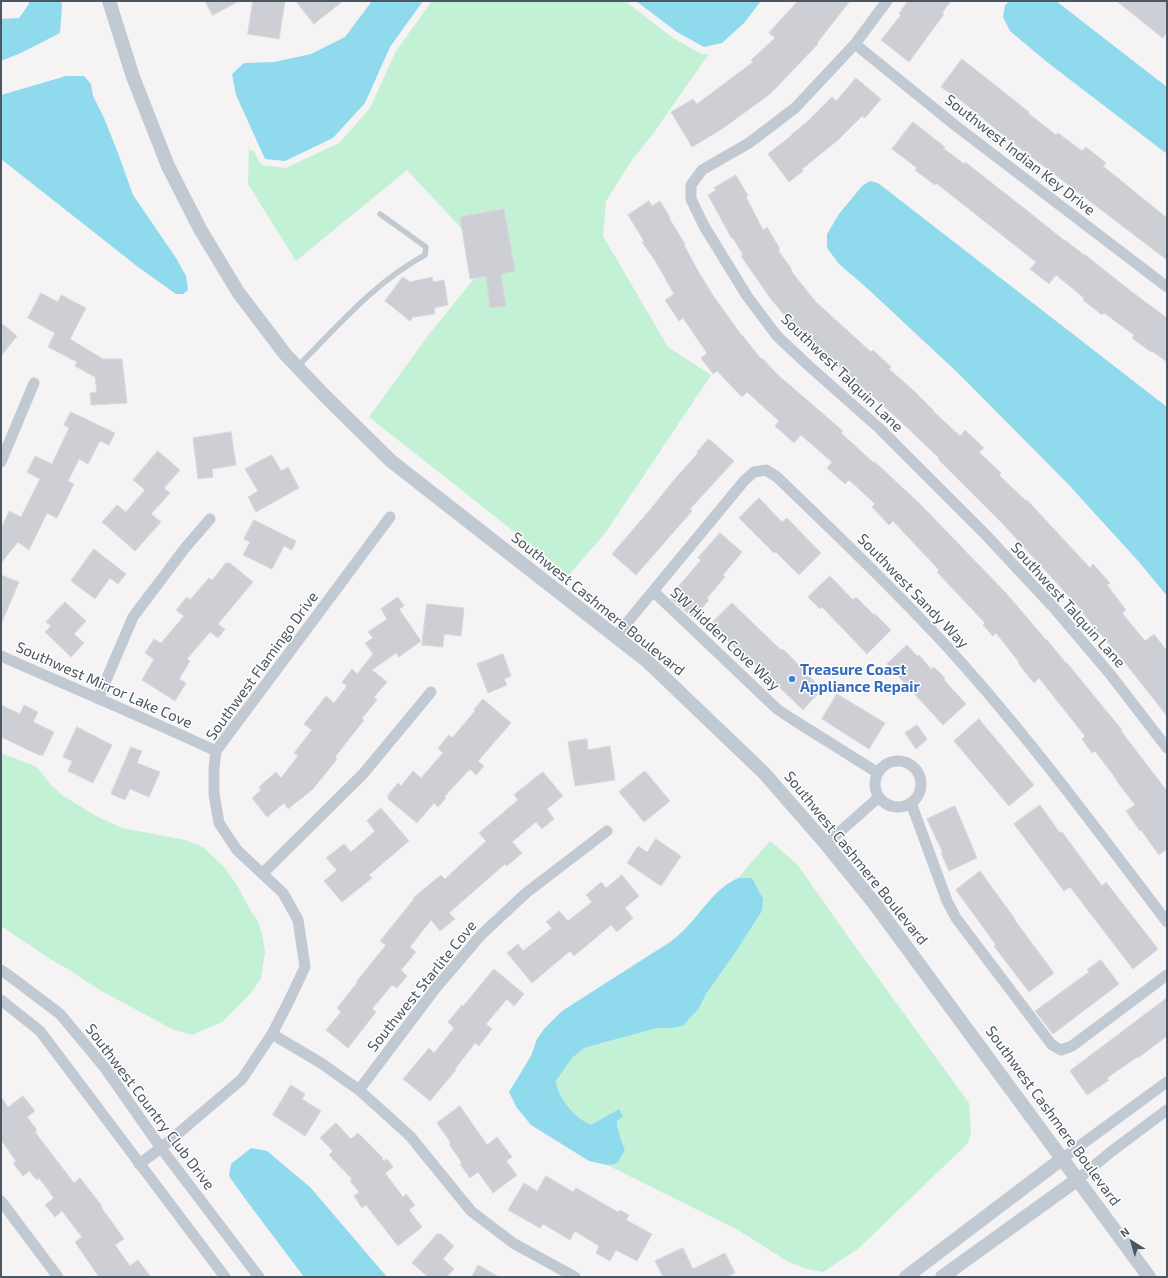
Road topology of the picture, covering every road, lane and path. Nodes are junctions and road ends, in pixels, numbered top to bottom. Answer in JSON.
{"nodes":[{"id":1,"x":109,"y":1,"type":"edge"},
{"id":2,"x":887,"y":1,"type":"edge"},
{"id":3,"x":856,"y":44,"type":"junction"},
{"id":4,"x":380,"y":214,"type":"dead end"},
{"id":5,"x":1167,"y":288,"type":"edge"},
{"id":6,"x":297,"y":367,"type":"junction"},
{"id":7,"x":34,"y":383,"type":"dead end"},
{"id":8,"x":1,"y":462,"type":"edge"},
{"id":9,"x":390,"y":517,"type":"dead end"},
{"id":10,"x":210,"y":519,"type":"dead end"},
{"id":11,"x":653,"y":591,"type":"junction"},
{"id":12,"x":616,"y":636,"type":"junction"},
{"id":13,"x":1,"y":656,"type":"edge"},
{"id":14,"x":432,"y":692,"type":"dead end"},
{"id":15,"x":98,"y":699,"type":"junction"},
{"id":16,"x":1167,"y":748,"type":"edge"},
{"id":17,"x":216,"y":751,"type":"junction"},
{"id":18,"x":878,"y":773,"type":"junction"},
{"id":19,"x":880,"y":797,"type":"junction"},
{"id":20,"x":911,"y":802,"type":"junction"},
{"id":21,"x":607,"y":831,"type":"dead end"},
{"id":22,"x":826,"y":844,"type":"junction"},
{"id":23,"x":263,"y":873,"type":"junction"},
{"id":24,"x":1167,"y":922,"type":"edge"},
{"id":25,"x":1,"y":970,"type":"edge"},
{"id":26,"x":1167,"y":975,"type":"edge"},
{"id":27,"x":1,"y":1000,"type":"edge"},
{"id":28,"x":272,"y":1034,"type":"junction"},
{"id":29,"x":1167,"y":1082,"type":"edge"},
{"id":30,"x":359,"y":1090,"type":"junction"},
{"id":31,"x":1167,"y":1110,"type":"edge"},
{"id":32,"x":161,"y":1148,"type":"junction"},
{"id":33,"x":1063,"y":1158,"type":"junction"},
{"id":34,"x":138,"y":1164,"type":"junction"},
{"id":35,"x":1078,"y":1179,"type":"junction"},
{"id":36,"x":1,"y":1201,"type":"edge"},
{"id":37,"x":58,"y":1277,"type":"edge"},
{"id":38,"x":225,"y":1277,"type":"edge"},
{"id":39,"x":259,"y":1277,"type":"edge"},
{"id":40,"x":575,"y":1277,"type":"edge"},
{"id":41,"x":906,"y":1277,"type":"edge"},
{"id":42,"x":942,"y":1277,"type":"edge"},
{"id":43,"x":1149,"y":1277,"type":"edge"}],
"edges":[{"from":1,"to":6,"type":"street","name":"Southwest Cashmere Boulevard"},
{"from":2,"to":3,"type":"street","name":"Southwest Talquin Lane"},
{"from":3,"to":5,"type":"street","name":"Southwest Indian Key Drive"},
{"from":3,"to":16,"type":"street","name":"Southwest Talquin Lane"},
{"from":4,"to":6,"type":"lane"},
{"from":6,"to":12,"type":"street","name":"Southwest Cashmere Boulevard"},
{"from":7,"to":8,"type":"street"},
{"from":9,"to":17,"type":"street","name":"Southwest Flamingo Drive"},
{"from":10,"to":15,"type":"street"},
{"from":11,"to":12,"type":"street","name":"Southwest Sandy Way"},
{"from":11,"to":18,"type":"street","name":"SW Hidden Cove Way"},
{"from":11,"to":24,"type":"street","name":"Southwest Sandy Way"},
{"from":12,"to":22,"type":"street","name":"Southwest Cashmere Boulevard"},
{"from":13,"to":15,"type":"street","name":"Southwest Mirror Lake Cove"},
{"from":14,"to":23,"type":"street"},
{"from":15,"to":17,"type":"street","name":"Southwest Mirror Lake Cove"},
{"from":17,"to":23,"type":"street","name":"Southwest Flamingo Drive"},
{"from":18,"to":19,"type":"street"},
{"from":18,"to":20,"type":"street"},
{"from":19,"to":20,"type":"street"},
{"from":19,"to":22,"type":"street"},
{"from":20,"to":26,"type":"street"},
{"from":21,"to":30,"type":"street","name":"Southwest Starlite Cove"},
{"from":22,"to":33,"type":"street","name":"Southwest Cashmere Boulevard"},
{"from":23,"to":28,"type":"street","name":"Southwest Flamingo Drive"},
{"from":25,"to":32,"type":"street","name":"Southwest Country Club Drive"},
{"from":27,"to":34,"type":"street"},
{"from":28,"to":30,"type":"street"},
{"from":28,"to":32,"type":"street","name":"Southwest Flamingo Drive"},
{"from":29,"to":33,"type":"street"},
{"from":30,"to":40,"type":"street"},
{"from":31,"to":35,"type":"street"},
{"from":32,"to":34,"type":"street","name":"Southwest Flamingo Drive"},
{"from":32,"to":39,"type":"street","name":"Southwest Country Club Drive"},
{"from":33,"to":35,"type":"street","name":"Southwest Cashmere Boulevard"},
{"from":33,"to":41,"type":"street"},
{"from":34,"to":38,"type":"street"},
{"from":35,"to":42,"type":"street"},
{"from":35,"to":43,"type":"street","name":"Southwest Cashmere Boulevard"},
{"from":36,"to":37,"type":"street"}]}
